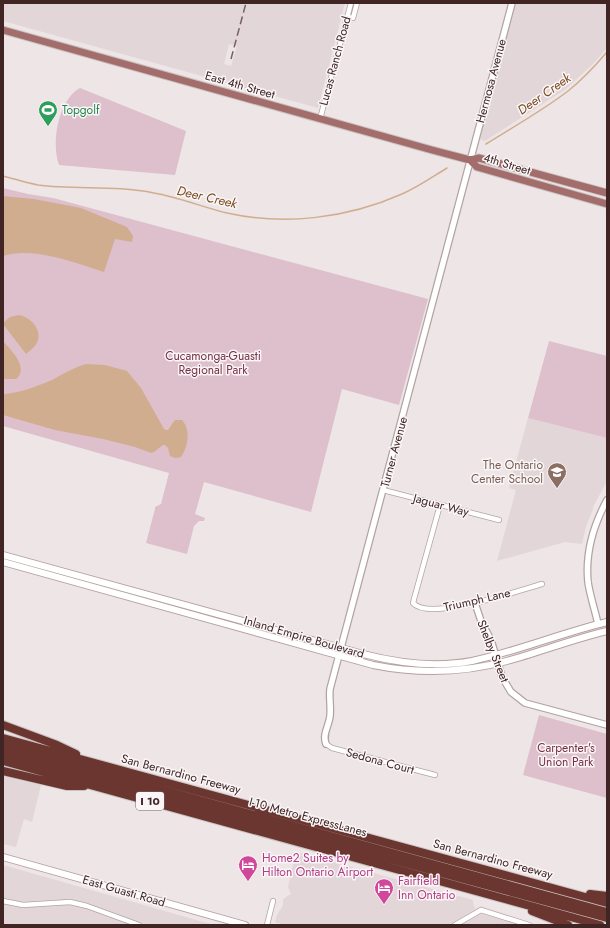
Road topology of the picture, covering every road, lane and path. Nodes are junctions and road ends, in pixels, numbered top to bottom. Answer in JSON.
{"nodes":[{"id":1,"x":351,"y":3,"type":"edge"},
{"id":2,"x":356,"y":3,"type":"edge"},
{"id":3,"x":512,"y":3,"type":"edge"},
{"id":4,"x":347,"y":17,"type":"junction"},
{"id":5,"x":3,"y":30,"type":"edge"},
{"id":6,"x":320,"y":119,"type":"junction"},
{"id":7,"x":470,"y":160,"type":"junction"},
{"id":8,"x":607,"y":193,"type":"edge"},
{"id":9,"x":607,"y":204,"type":"edge"},
{"id":10,"x":384,"y":490,"type":"junction"},
{"id":11,"x":607,"y":500,"type":"edge"},
{"id":12,"x":440,"y":505,"type":"junction"},
{"id":13,"x":498,"y":520,"type":"dead end"},
{"id":14,"x":3,"y":555,"type":"edge"},
{"id":15,"x":3,"y":562,"type":"edge"},
{"id":16,"x":542,"y":584,"type":"dead end"},
{"id":17,"x":475,"y":603,"type":"junction"},
{"id":18,"x":607,"y":622,"type":"edge"},
{"id":19,"x":598,"y":624,"type":"junction"},
{"id":20,"x":604,"y":632,"type":"edge"},
{"id":21,"x":341,"y":648,"type":"junction"},
{"id":22,"x":339,"y":655,"type":"junction"},
{"id":23,"x":495,"y":655,"type":"junction"},
{"id":24,"x":498,"y":663,"type":"junction"},
{"id":25,"x":3,"y":725,"type":"edge"},
{"id":26,"x":607,"y":725,"type":"edge"},
{"id":27,"x":3,"y":738,"type":"edge"},
{"id":28,"x":326,"y":744,"type":"joint"},
{"id":29,"x":3,"y":746,"type":"edge"},
{"id":30,"x":3,"y":754,"type":"edge"},
{"id":31,"x":3,"y":761,"type":"edge"},
{"id":32,"x":93,"y":763,"type":"junction"},
{"id":33,"x":3,"y":771,"type":"edge"},
{"id":34,"x":435,"y":775,"type":"dead end"},
{"id":35,"x":96,"y":786,"type":"junction"},
{"id":36,"x":3,"y":857,"type":"edge"},
{"id":37,"x":558,"y":889,"type":"junction"},
{"id":38,"x":607,"y":896,"type":"edge"},
{"id":39,"x":3,"y":901,"type":"edge"},
{"id":40,"x":273,"y":901,"type":"dead end"},
{"id":41,"x":511,"y":901,"type":"junction"},
{"id":42,"x":607,"y":903,"type":"edge"},
{"id":43,"x":607,"y":912,"type":"edge"},
{"id":44,"x":607,"y":918,"type":"edge"},
{"id":45,"x":139,"y":925,"type":"edge"},
{"id":46,"x":245,"y":925,"type":"edge"},
{"id":47,"x":267,"y":925,"type":"edge"},
{"id":48,"x":455,"y":925,"type":"edge"},
{"id":49,"x":529,"y":925,"type":"edge"},
{"id":50,"x":568,"y":925,"type":"edge"},
{"id":51,"x":600,"y":925,"type":"edge"}],
"edges":[{"from":1,"to":4,"type":"street","name":"Lucas Ranch Road"},
{"from":2,"to":4,"type":"street"},
{"from":3,"to":7,"type":"street","name":"Hermosa Avenue"},
{"from":4,"to":6,"type":"street","name":"Lucas Ranch Road"},
{"from":5,"to":6,"type":"main road","name":"East 4th Street"},
{"from":6,"to":7,"type":"main road","name":"East 4th Street"},
{"from":7,"to":8,"type":"main road","name":"4th Street"},
{"from":7,"to":9,"type":"main road","name":"4th Street"},
{"from":7,"to":10,"type":"street","name":"Turner Avenue"},
{"from":10,"to":12,"type":"street","name":"Jaguar Way"},
{"from":10,"to":21,"type":"street","name":"Turner Avenue"},
{"from":11,"to":19,"type":"street"},
{"from":12,"to":13,"type":"street","name":"Jaguar Way"},
{"from":12,"to":17,"type":"street","name":"Triumph Lane"},
{"from":14,"to":21,"type":"main road","name":"Inland Empire Boulevard"},
{"from":15,"to":22,"type":"main road","name":"Inland Empire Boulevard"},
{"from":16,"to":17,"type":"street","name":"Triumph Lane"},
{"from":17,"to":23,"type":"street","name":"Shelby Street"},
{"from":18,"to":19,"type":"main road","name":"Inland Empire Boulevard"},
{"from":19,"to":20,"type":"main road"},
{"from":19,"to":23,"type":"main road","name":"Inland Empire Boulevard"},
{"from":20,"to":24,"type":"main road","name":"Inland Empire Boulevard"},
{"from":21,"to":22,"type":"street","name":"Turner Avenue"},
{"from":21,"to":23,"type":"main road","name":"Inland Empire Boulevard"},
{"from":22,"to":24,"type":"main road","name":"Inland Empire Boulevard"},
{"from":22,"to":28,"type":"street","name":"Turner Avenue"},
{"from":23,"to":24,"type":"street","name":"Shelby Street"},
{"from":24,"to":26,"type":"street","name":"Shelby Street"},
{"from":25,"to":32,"type":"highway"},
{"from":27,"to":32,"type":"highway","name":"San Bernardino Freeway","number":"I 10"},
{"from":28,"to":34,"type":"street","name":"Sedona Court"},
{"from":29,"to":43,"type":"highway","name":"I-10 Metro ExpressLanes"},
{"from":30,"to":44,"type":"highway","name":"I-10 Metro ExpressLanes"},
{"from":31,"to":35,"type":"highway","number":"I 10"},
{"from":32,"to":37,"type":"highway","name":"San Bernardino Freeway","number":"I 10"},
{"from":33,"to":35,"type":"highway"},
{"from":35,"to":41,"type":"highway","number":"I 10"},
{"from":36,"to":46,"type":"main road","name":"East Guasti Road"},
{"from":37,"to":38,"type":"highway"},
{"from":37,"to":42,"type":"highway","name":"San Bernardino Freeway","number":"I 10"},
{"from":39,"to":45,"type":"street","name":"East Guasti Road"},
{"from":40,"to":47,"type":"street"},
{"from":41,"to":50,"type":"highway"},
{"from":41,"to":51,"type":"highway","number":"I 10"},
{"from":48,"to":49,"type":"street"}]}
